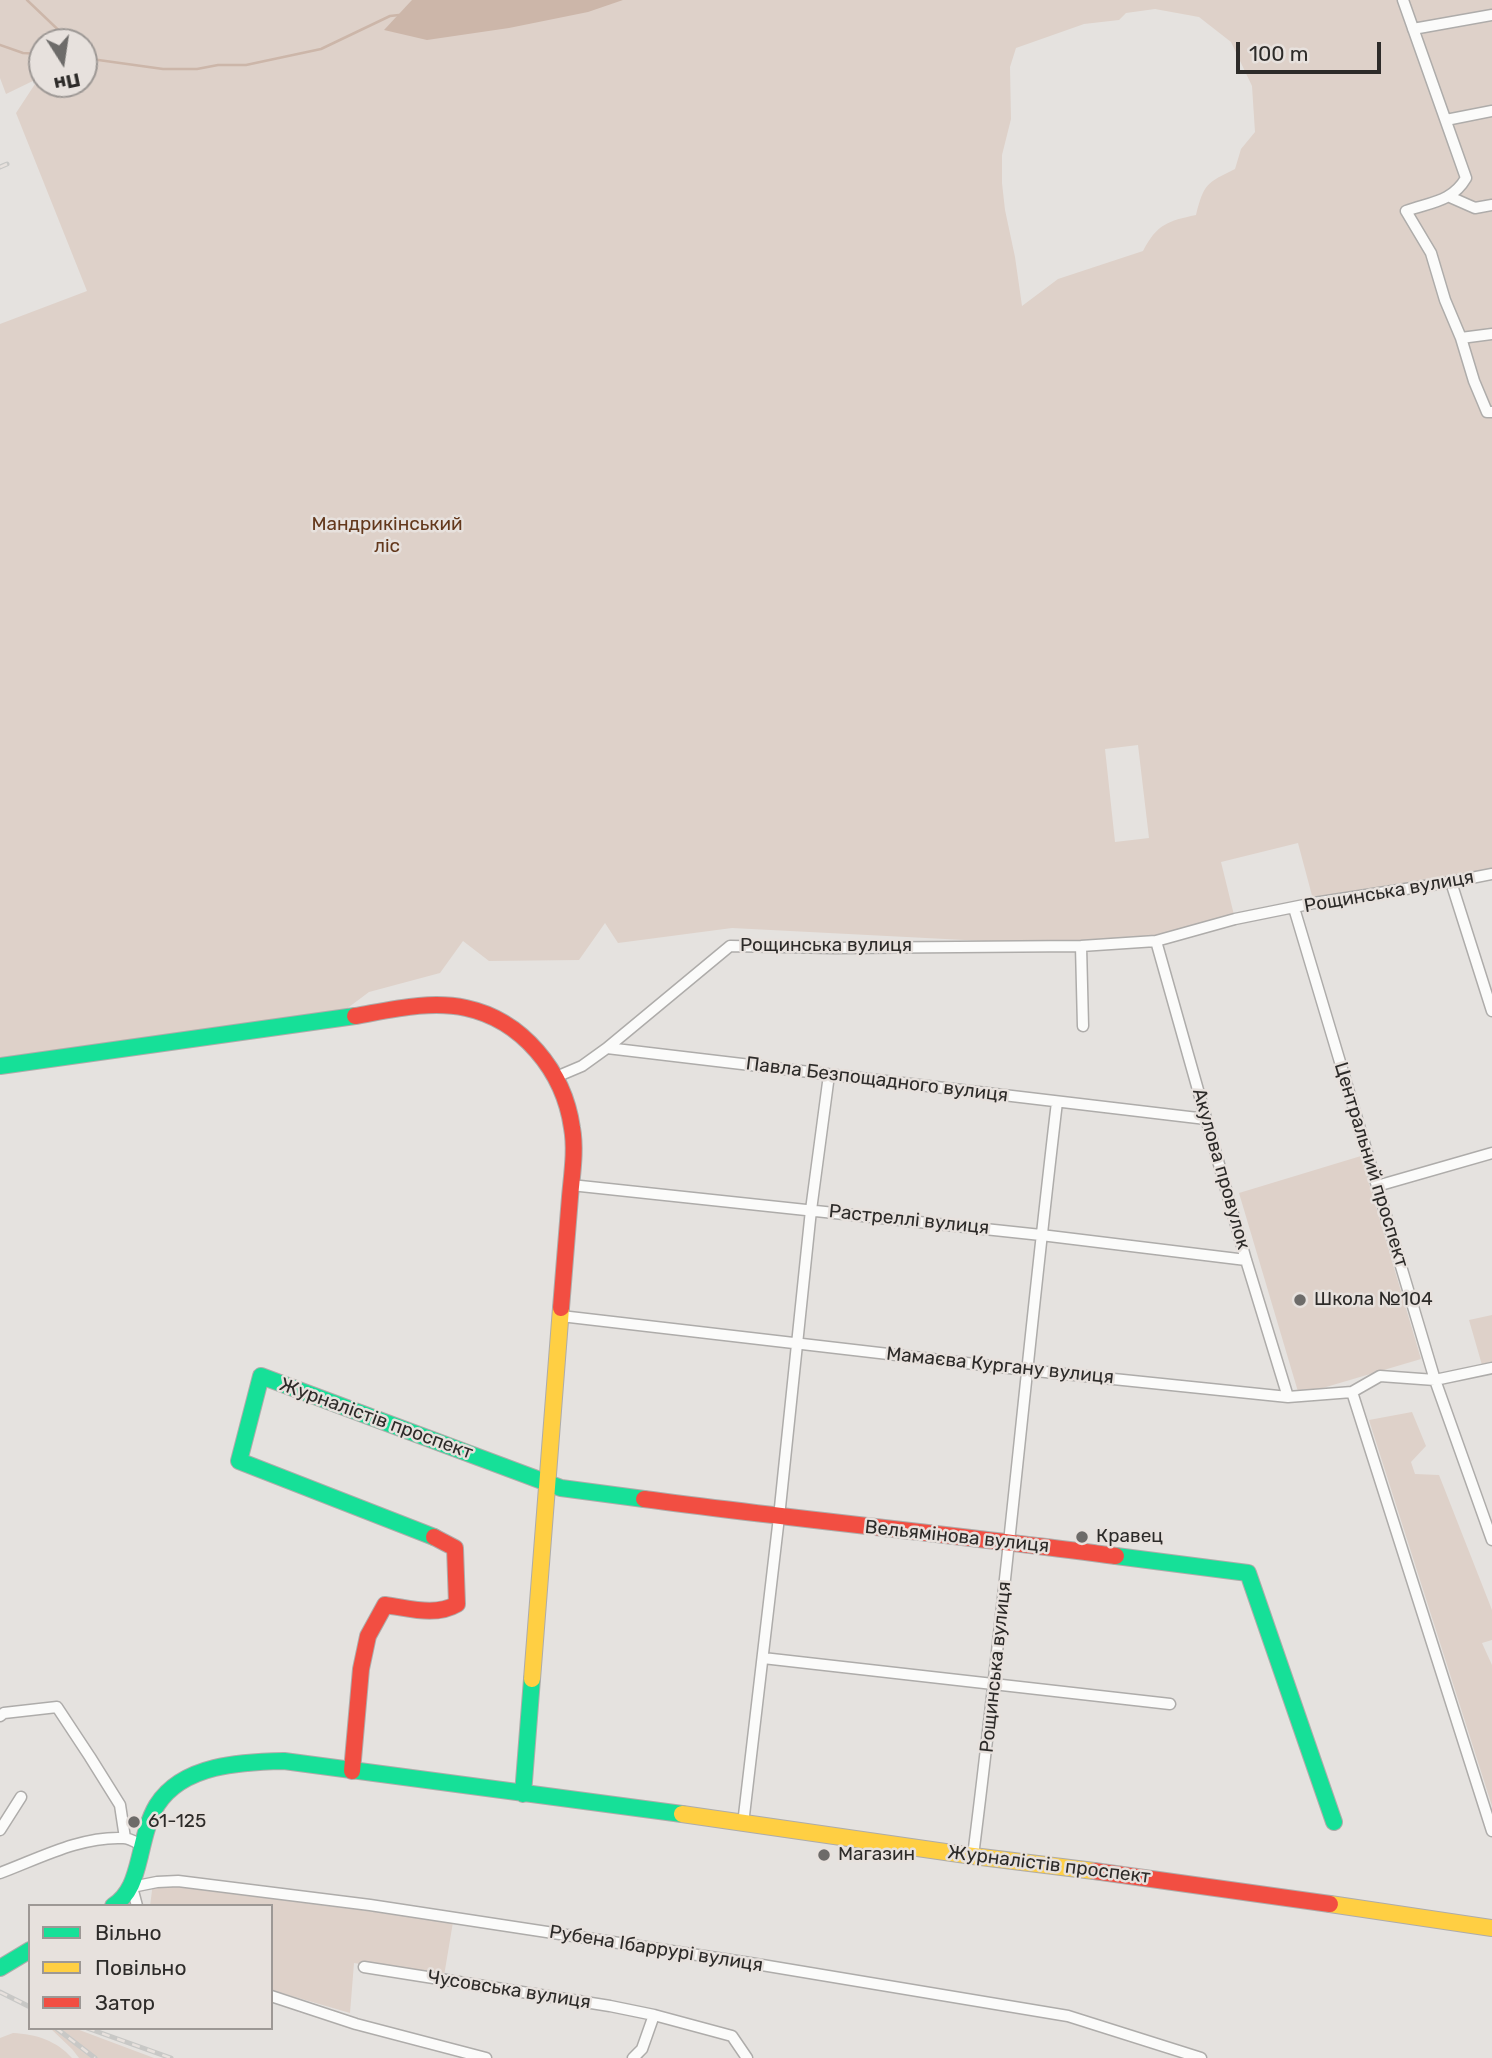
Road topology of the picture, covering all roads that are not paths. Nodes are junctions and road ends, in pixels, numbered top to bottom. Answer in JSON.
{"nodes":[{"id":1,"x":1403,"y":0,"type":"edge"},
{"id":2,"x":1492,"y":15,"type":"edge"},
{"id":3,"x":1413,"y":29,"type":"junction"},
{"id":4,"x":1492,"y":111,"type":"edge"},
{"id":5,"x":1446,"y":120,"type":"junction"},
{"id":6,"x":1450,"y":197,"type":"junction"},
{"id":7,"x":1492,"y":205,"type":"edge"},
{"id":8,"x":1492,"y":334,"type":"edge"},
{"id":9,"x":1461,"y":338,"type":"junction"},
{"id":10,"x":1492,"y":412,"type":"edge"},
{"id":11,"x":1492,"y":874,"type":"edge"},
{"id":12,"x":1451,"y":882,"type":"junction"},
{"id":13,"x":1294,"y":908,"type":"junction"},
{"id":14,"x":1156,"y":941,"type":"junction"},
{"id":15,"x":1081,"y":946,"type":"junction"},
{"id":16,"x":1492,"y":1011,"type":"edge"},
{"id":17,"x":1083,"y":1026,"type":"dead end"},
{"id":18,"x":607,"y":1048,"type":"junction"},
{"id":19,"x":0,"y":1066,"type":"edge"},
{"id":20,"x":829,"y":1075,"type":"junction"},
{"id":21,"x":556,"y":1077,"type":"junction"},
{"id":22,"x":1058,"y":1102,"type":"junction"},
{"id":23,"x":1206,"y":1119,"type":"junction"},
{"id":24,"x":1492,"y":1153,"type":"edge"},
{"id":25,"x":571,"y":1185,"type":"junction"},
{"id":26,"x":1377,"y":1186,"type":"junction"},
{"id":27,"x":811,"y":1210,"type":"junction"},
{"id":28,"x":1041,"y":1234,"type":"junction"},
{"id":29,"x":1246,"y":1260,"type":"junction"},
{"id":30,"x":561,"y":1316,"type":"junction"},
{"id":31,"x":796,"y":1343,"type":"junction"},
{"id":32,"x":1492,"y":1368,"type":"edge"},
{"id":33,"x":1026,"y":1370,"type":"junction"},
{"id":34,"x":1435,"y":1380,"type":"junction"},
{"id":35,"x":1352,"y":1392,"type":"junction"},
{"id":36,"x":1287,"y":1396,"type":"junction"},
{"id":37,"x":547,"y":1483,"type":"junction"},
{"id":38,"x":779,"y":1517,"type":"junction"},
{"id":39,"x":1492,"y":1540,"type":"edge"},
{"id":40,"x":1010,"y":1542,"type":"junction"},
{"id":41,"x":763,"y":1658,"type":"junction"},
{"id":42,"x":995,"y":1685,"type":"junction"},
{"id":43,"x":1170,"y":1704,"type":"dead end"},
{"id":44,"x":0,"y":1716,"type":"edge"},
{"id":45,"x":352,"y":1771,"type":"junction"},
{"id":46,"x":523,"y":1794,"type":"junction"},
{"id":47,"x":21,"y":1797,"type":"dead end"},
{"id":48,"x":1334,"y":1822,"type":"dead end"},
{"id":49,"x":743,"y":1824,"type":"junction"},
{"id":50,"x":0,"y":1830,"type":"edge"},
{"id":51,"x":1492,"y":1831,"type":"edge"},
{"id":52,"x":125,"y":1838,"type":"junction"},
{"id":53,"x":143,"y":1846,"type":"junction"},
{"id":54,"x":973,"y":1856,"type":"junction"},
{"id":55,"x":0,"y":1873,"type":"edge"},
{"id":56,"x":132,"y":1886,"type":"junction"},
{"id":57,"x":116,"y":1904,"type":"edge"},
{"id":58,"x":136,"y":1904,"type":"edge"},
{"id":59,"x":1492,"y":1928,"type":"edge"},
{"id":60,"x":28,"y":1951,"type":"edge"},
{"id":61,"x":364,"y":1967,"type":"dead end"},
{"id":62,"x":0,"y":1968,"type":"edge"},
{"id":63,"x":273,"y":1997,"type":"edge"},
{"id":64,"x":654,"y":2015,"type":"junction"},
{"id":65,"x":486,"y":2058,"type":"edge"},
{"id":66,"x":633,"y":2058,"type":"edge"},
{"id":67,"x":747,"y":2058,"type":"edge"},
{"id":68,"x":1201,"y":2058,"type":"edge"}],
"edges":[{"from":1,"to":3,"type":"street"},
{"from":2,"to":3,"type":"street"},
{"from":3,"to":5,"type":"street"},
{"from":4,"to":5,"type":"street"},
{"from":5,"to":6,"type":"street"},
{"from":6,"to":7,"type":"street"},
{"from":6,"to":9,"type":"street"},
{"from":8,"to":9,"type":"street"},
{"from":9,"to":10,"type":"street"},
{"from":11,"to":12,"type":"street","name":"Рощинська вулиця"},
{"from":12,"to":13,"type":"street","name":"Рощинська вулиця"},
{"from":12,"to":16,"type":"street"},
{"from":13,"to":14,"type":"street","name":"Рощинська вулиця"},
{"from":13,"to":26,"type":"street","name":"Центральний проспект"},
{"from":14,"to":15,"type":"street","name":"Рощинська вулиця"},
{"from":14,"to":23,"type":"street","name":"Акулова провулок"},
{"from":15,"to":17,"type":"street"},
{"from":15,"to":18,"type":"street","name":"Рощинська вулиця"},
{"from":18,"to":20,"type":"street","name":"Павла Безпощадного вулиця"},
{"from":18,"to":21,"type":"street"},
{"from":19,"to":21,"type":"street"},
{"from":20,"to":22,"type":"street","name":"Павла Безпощадного вулиця"},
{"from":20,"to":27,"type":"street"},
{"from":21,"to":25,"type":"street"},
{"from":22,"to":23,"type":"street","name":"Павла Безпощадного вулиця"},
{"from":22,"to":28,"type":"street","name":"Рощинська вулиця"},
{"from":23,"to":29,"type":"street","name":"Акулова провулок"},
{"from":24,"to":26,"type":"street"},
{"from":25,"to":27,"type":"street","name":"Растреллі вулиця"},
{"from":25,"to":30,"type":"street"},
{"from":26,"to":34,"type":"street","name":"Центральний проспект"},
{"from":27,"to":28,"type":"street","name":"Растреллі вулиця"},
{"from":27,"to":31,"type":"street"},
{"from":28,"to":29,"type":"street","name":"Растреллі вулиця"},
{"from":28,"to":33,"type":"street","name":"Рощинська вулиця"},
{"from":29,"to":36,"type":"street","name":"Акулова провулок"},
{"from":30,"to":31,"type":"street","name":"Мамаєва Кургану вулиця"},
{"from":30,"to":37,"type":"street"},
{"from":31,"to":33,"type":"street","name":"Мамаєва Кургану вулиця"},
{"from":31,"to":38,"type":"street"},
{"from":32,"to":34,"type":"street","name":"Мамаєва Кургану вулиця"},
{"from":33,"to":36,"type":"street","name":"Мамаєва Кургану вулиця"},
{"from":33,"to":40,"type":"street","name":"Рощинська вулиця"},
{"from":34,"to":35,"type":"street","name":"Мамаєва Кургану вулиця"},
{"from":34,"to":39,"type":"street","name":"Центральний проспект"},
{"from":35,"to":36,"type":"street","name":"Мамаєва Кургану вулиця"},
{"from":35,"to":51,"type":"street"},
{"from":37,"to":38,"type":"street","name":"Вельямінова вулиця"},
{"from":37,"to":45,"type":"street","name":"Журналістів проспект"},
{"from":37,"to":46,"type":"street"},
{"from":38,"to":40,"type":"street","name":"Вельямінова вулиця"},
{"from":38,"to":41,"type":"street"},
{"from":40,"to":42,"type":"street","name":"Рощинська вулиця"},
{"from":40,"to":48,"type":"street","name":"Вельямінова вулиця"},
{"from":41,"to":42,"type":"street"},
{"from":41,"to":49,"type":"street"},
{"from":42,"to":43,"type":"street"},
{"from":42,"to":54,"type":"street","name":"Рощинська вулиця"},
{"from":44,"to":52,"type":"street"},
{"from":45,"to":46,"type":"street","name":"Журналістів проспект"},
{"from":45,"to":53,"type":"street","name":"Журналістів проспект"},
{"from":46,"to":49,"type":"street","name":"Журналістів проспект"},
{"from":47,"to":50,"type":"street"},
{"from":49,"to":54,"type":"street","name":"Журналістів проспект"},
{"from":52,"to":53,"type":"street"},
{"from":52,"to":55,"type":"street"},
{"from":53,"to":56,"type":"street","name":"Журналістів проспект"},
{"from":54,"to":59,"type":"street","name":"Журналістів проспект"},
{"from":56,"to":57,"type":"street"},
{"from":56,"to":58,"type":"street"},
{"from":56,"to":68,"type":"street","name":"Рубена Ібаррурі вулиця"},
{"from":60,"to":62,"type":"street"},
{"from":61,"to":64,"type":"street","name":"Чусовська вулиця"},
{"from":63,"to":65,"type":"street"},
{"from":64,"to":66,"type":"street"},
{"from":64,"to":67,"type":"street","name":"Чусовська вулиця"}]}
